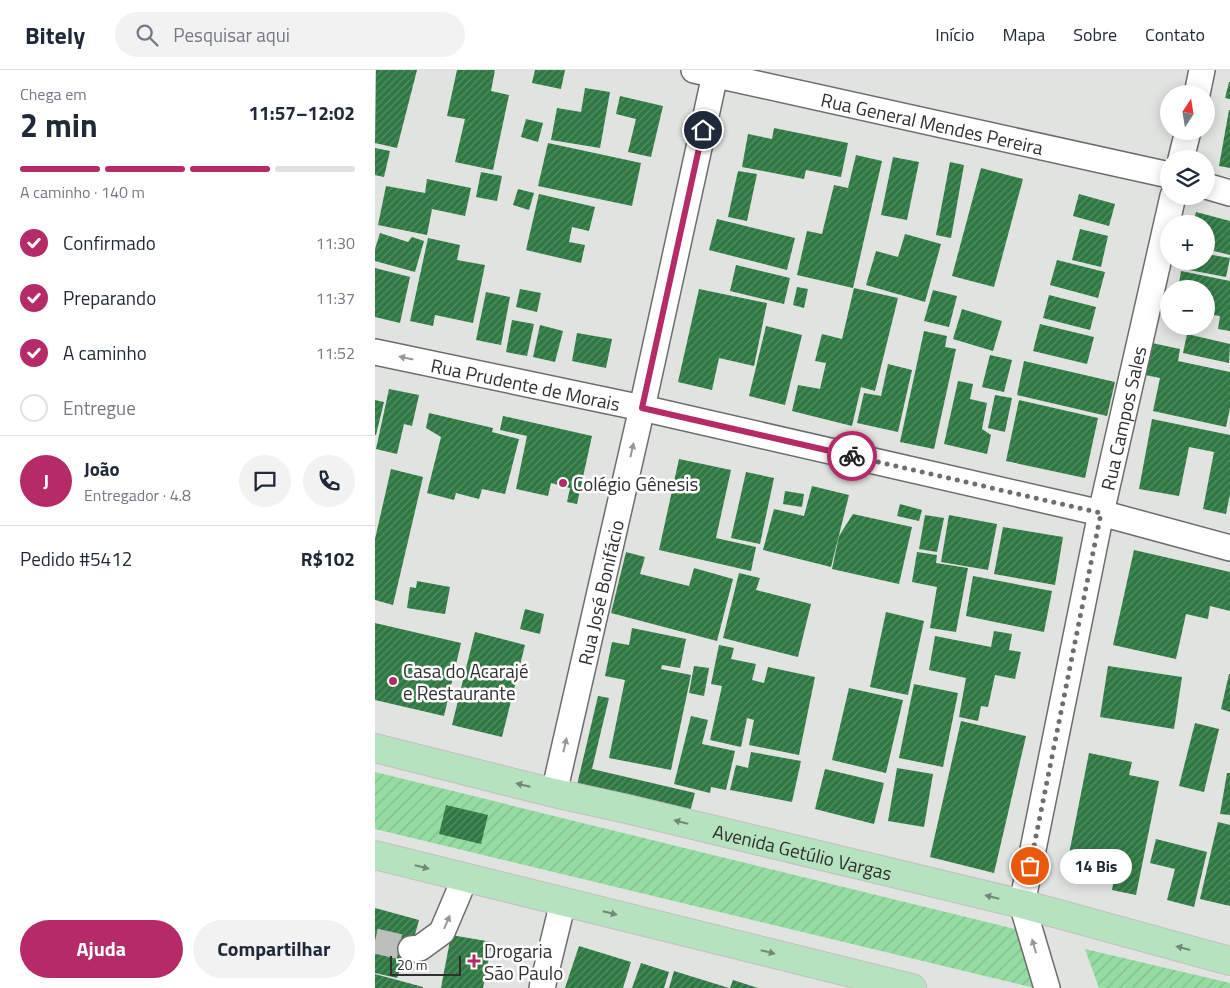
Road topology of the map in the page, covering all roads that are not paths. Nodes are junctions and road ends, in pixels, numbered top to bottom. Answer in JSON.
{"nodes":[{"id":1,"x":1202,"y":70,"type":"edge"},
{"id":2,"x":709,"y":72,"type":"edge"},
{"id":3,"x":1199,"y":85,"type":"edge"},
{"id":4,"x":1160,"y":173,"type":"edge"},
{"id":5,"x":1215,"y":189,"type":"edge"},
{"id":6,"x":1230,"y":193,"type":"edge"},
{"id":7,"x":1171,"y":205,"type":"edge"},
{"id":8,"x":375,"y":352,"type":"edge"},
{"id":9,"x":642,"y":408,"type":"junction"},
{"id":10,"x":1101,"y":513,"type":"junction"},
{"id":11,"x":1230,"y":548,"type":"edge"},
{"id":12,"x":375,"y":748,"type":"edge"},
{"id":13,"x":554,"y":793,"type":"junction"},
{"id":14,"x":375,"y":855,"type":"edge"},
{"id":15,"x":465,"y":878,"type":"junction"},
{"id":16,"x":563,"y":902,"type":"junction"},
{"id":17,"x":1022,"y":904,"type":"junction"},
{"id":18,"x":411,"y":949,"type":"tunnel mouth"},
{"id":19,"x":1230,"y":961,"type":"edge"},
{"id":20,"x":542,"y":988,"type":"edge"},
{"id":21,"x":912,"y":988,"type":"edge"},
{"id":22,"x":1047,"y":988,"type":"edge"}],
"edges":[{"from":1,"to":3,"type":"street"},
{"from":2,"to":4,"type":"street","name":"Rua General Mendes Pereira"},
{"from":2,"to":9,"type":"street","name":"Rua José Bonifácio"},
{"from":5,"to":6,"type":"street"},
{"from":7,"to":10,"type":"street","name":"Rua Campos Sales"},
{"from":9,"to":8,"type":"street","name":"Rua Prudente de Morais","one_way":true},
{"from":9,"to":10,"type":"street","name":"Rua Prudente de Morais"},
{"from":13,"to":9,"type":"street","name":"Rua José Bonifácio","one_way":true},
{"from":10,"to":11,"type":"street","name":"Rua Prudente de Morais"},
{"from":10,"to":17,"type":"street","name":"Rua Campos Sales"},
{"from":13,"to":12,"type":"main road","name":"Avenida Getúlio Vargas","one_way":true},
{"from":17,"to":13,"type":"main road","name":"Avenida Getúlio Vargas","one_way":true},
{"from":14,"to":15,"type":"main road","one_way":true},
{"from":15,"to":16,"type":"main road"},
{"from":18,"to":15,"type":"street","one_way":true},
{"from":16,"to":20,"type":"street"},
{"from":16,"to":21,"type":"main road","one_way":true},
{"from":19,"to":17,"type":"main road","name":"Avenida Getúlio Vargas","one_way":true},
{"from":22,"to":17,"type":"street","one_way":true}]}
